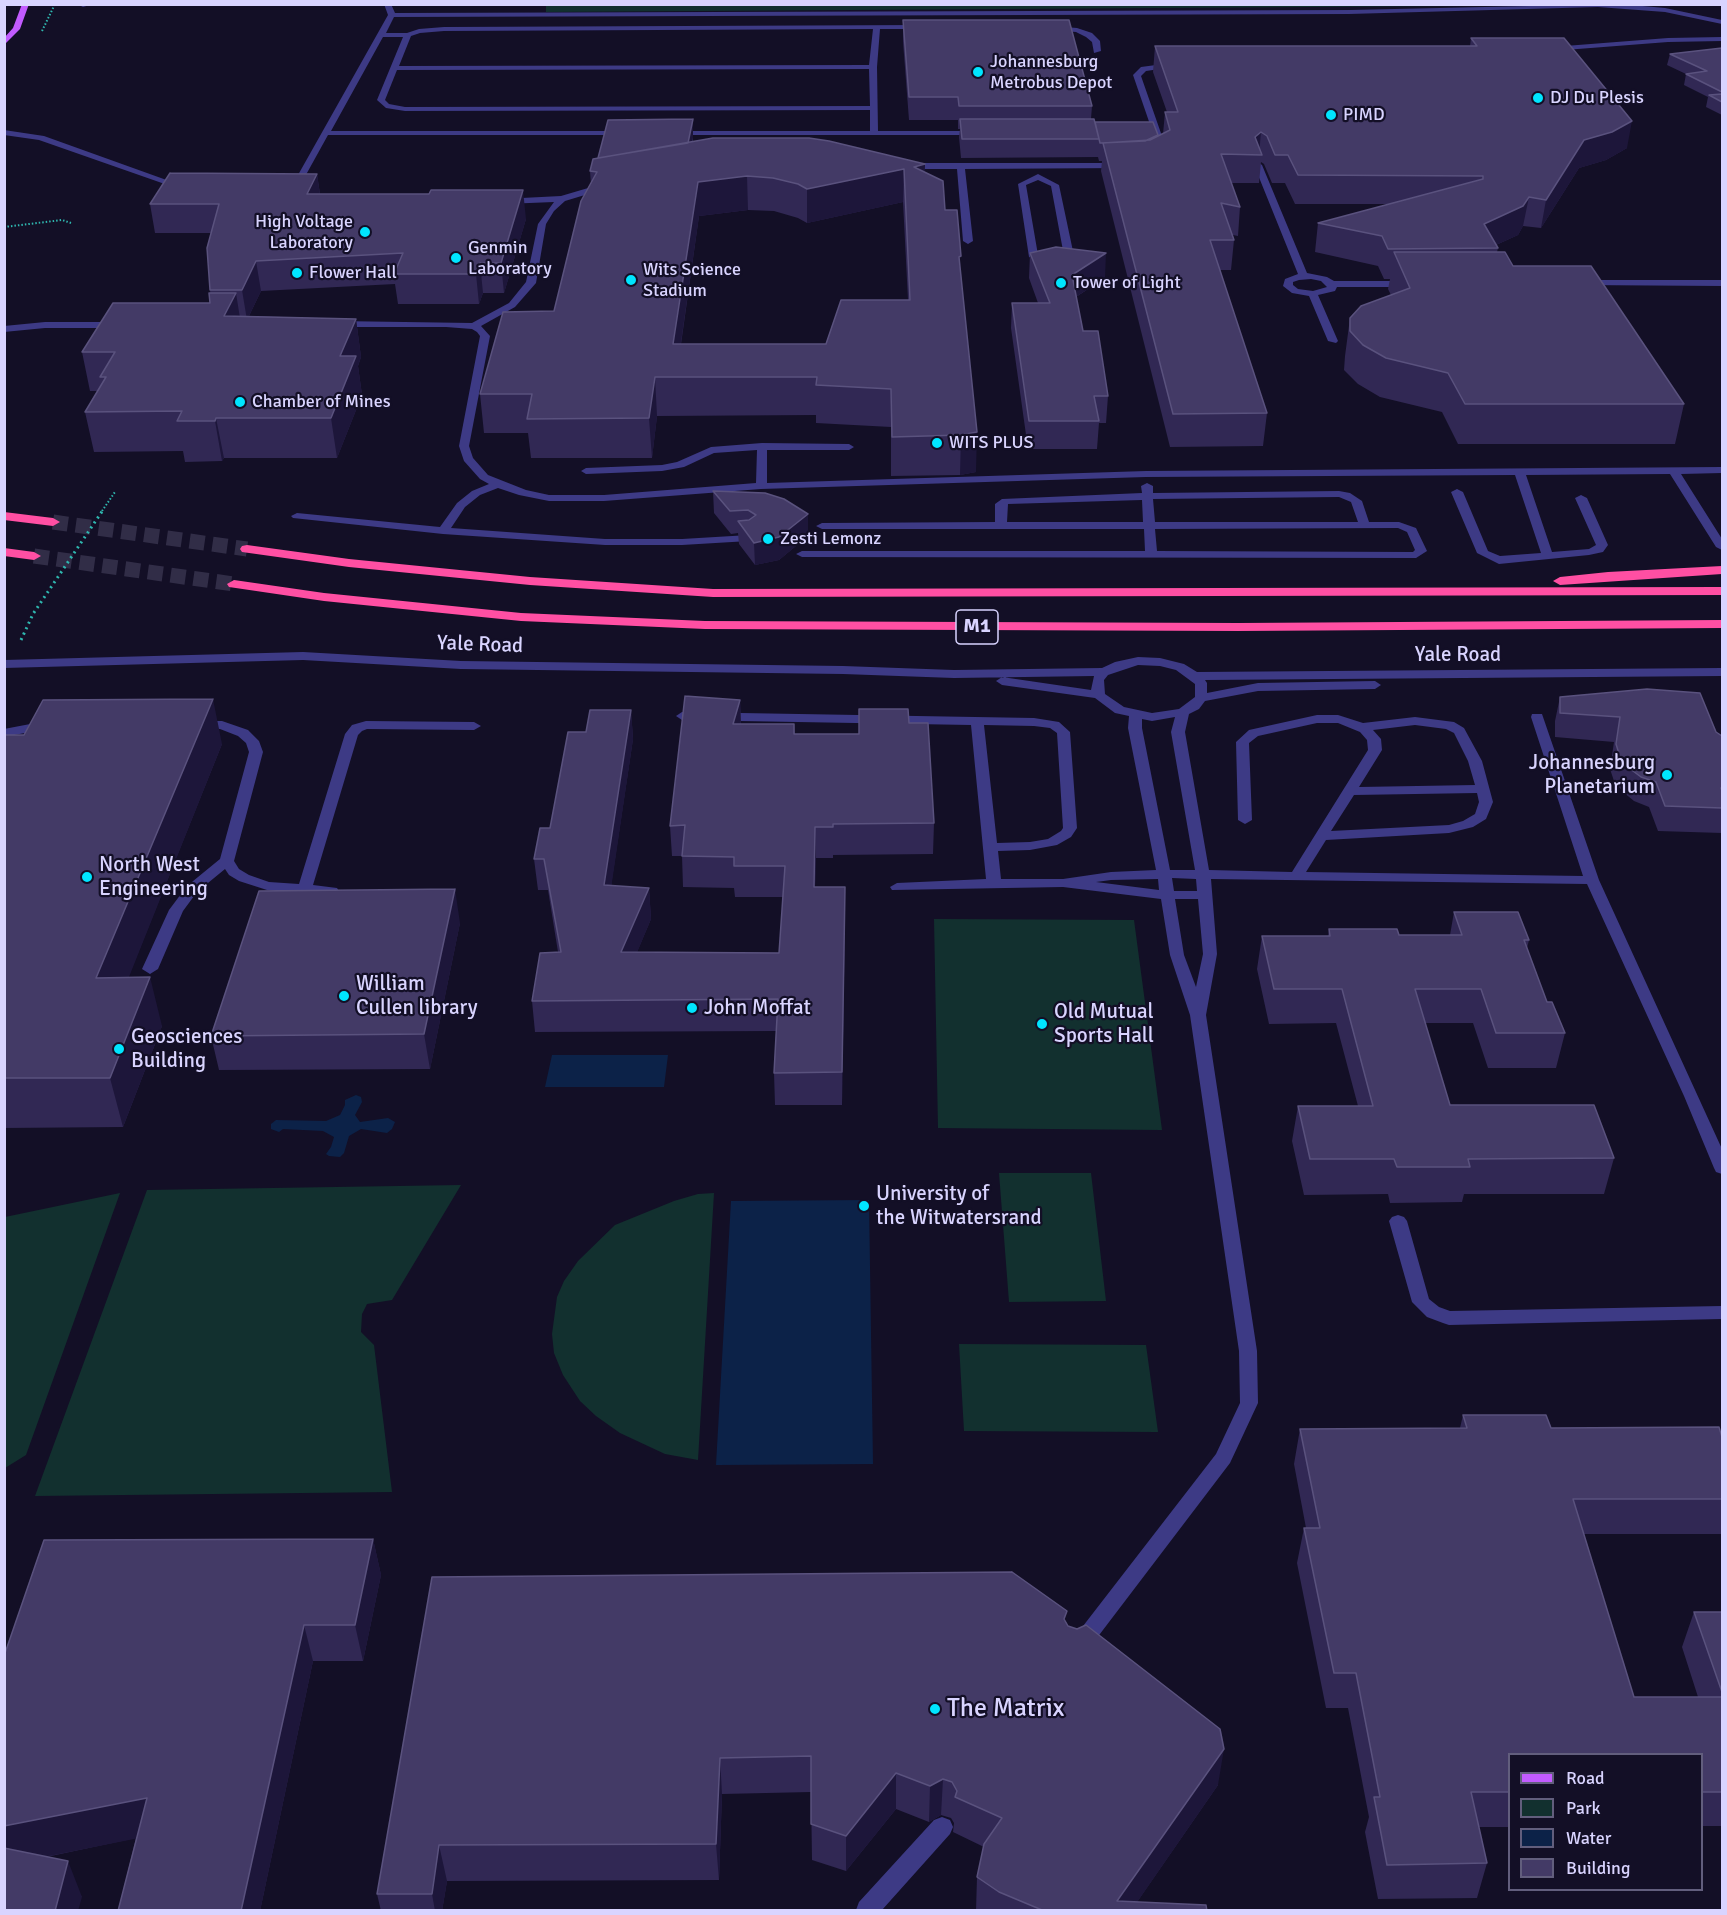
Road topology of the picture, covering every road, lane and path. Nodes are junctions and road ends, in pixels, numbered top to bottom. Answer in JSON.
{"nodes":[{"id":1,"x":27,"y":4,"type":"edge"},
{"id":2,"x":90,"y":4,"type":"edge"},
{"id":3,"x":303,"y":4,"type":"edge"},
{"id":4,"x":320,"y":4,"type":"edge"},
{"id":5,"x":387,"y":4,"type":"edge"},
{"id":6,"x":510,"y":4,"type":"edge"},
{"id":7,"x":83,"y":5,"type":"edge"},
{"id":8,"x":507,"y":14,"type":"junction"},
{"id":9,"x":392,"y":15,"type":"junction"},
{"id":10,"x":1722,"y":22,"type":"edge"},
{"id":11,"x":877,"y":27,"type":"junction"},
{"id":12,"x":934,"y":27,"type":"edge"},
{"id":13,"x":1046,"y":27,"type":"edge"},
{"id":14,"x":381,"y":35,"type":"junction"},
{"id":15,"x":408,"y":35,"type":"junction"},
{"id":16,"x":1722,"y":39,"type":"edge"},
{"id":17,"x":4,"y":43,"type":"edge"},
{"id":18,"x":1545,"y":50,"type":"edge"},
{"id":19,"x":1097,"y":51,"type":"dead end"},
{"id":20,"x":1176,"y":65,"type":"edge"},
{"id":21,"x":394,"y":68,"type":"junction"},
{"id":22,"x":873,"y":68,"type":"junction"},
{"id":23,"x":873,"y":108,"type":"junction"},
{"id":24,"x":4,"y":132,"type":"edge"},
{"id":25,"x":326,"y":133,"type":"junction"},
{"id":26,"x":636,"y":133,"type":"edge"},
{"id":27,"x":659,"y":133,"type":"edge"},
{"id":28,"x":874,"y":133,"type":"junction"},
{"id":29,"x":992,"y":133,"type":"edge"},
{"id":30,"x":1163,"y":151,"type":"edge"},
{"id":31,"x":1258,"y":165,"type":"edge"},
{"id":32,"x":892,"y":166,"type":"edge"},
{"id":33,"x":961,"y":166,"type":"junction"},
{"id":34,"x":1036,"y":166,"type":"junction"},
{"id":35,"x":1128,"y":166,"type":"edge"},
{"id":36,"x":1038,"y":177,"type":"junction"},
{"id":37,"x":611,"y":185,"type":"edge"},
{"id":38,"x":191,"y":189,"type":"edge"},
{"id":39,"x":282,"y":194,"type":"edge"},
{"id":40,"x":292,"y":194,"type":"junction"},
{"id":41,"x":303,"y":195,"type":"edge"},
{"id":42,"x":562,"y":199,"type":"junction"},
{"id":43,"x":493,"y":201,"type":"edge"},
{"id":44,"x":70,"y":223,"type":"dead end"},
{"id":45,"x":4,"y":227,"type":"edge"},
{"id":46,"x":968,"y":241,"type":"dead end"},
{"id":47,"x":1304,"y":277,"type":"junction"},
{"id":48,"x":1569,"y":283,"type":"edge"},
{"id":49,"x":1722,"y":283,"type":"edge"},
{"id":50,"x":1332,"y":284,"type":"junction"},
{"id":51,"x":1415,"y":284,"type":"edge"},
{"id":52,"x":1313,"y":294,"type":"junction"},
{"id":53,"x":4,"y":321,"type":"edge"},
{"id":54,"x":45,"y":325,"type":"junction"},
{"id":55,"x":128,"y":325,"type":"edge"},
{"id":56,"x":320,"y":325,"type":"edge"},
{"id":57,"x":474,"y":326,"type":"junction"},
{"id":58,"x":4,"y":329,"type":"edge"},
{"id":59,"x":1333,"y":341,"type":"dead end"},
{"id":60,"x":762,"y":446,"type":"junction"},
{"id":61,"x":849,"y":447,"type":"dead end"},
{"id":62,"x":1673,"y":470,"type":"junction"},
{"id":63,"x":1722,"y":470,"type":"edge"},
{"id":64,"x":586,"y":471,"type":"dead end"},
{"id":65,"x":1519,"y":471,"type":"junction"},
{"id":66,"x":1146,"y":474,"type":"junction"},
{"id":67,"x":498,"y":484,"type":"junction"},
{"id":68,"x":761,"y":486,"type":"junction"},
{"id":69,"x":115,"y":492,"type":"dead end"},
{"id":70,"x":1456,"y":492,"type":"dead end"},
{"id":71,"x":1148,"y":496,"type":"junction"},
{"id":72,"x":1581,"y":498,"type":"dead end"},
{"id":73,"x":4,"y":516,"type":"edge"},
{"id":74,"x":297,"y":516,"type":"dead end"},
{"id":75,"x":53,"y":522,"type":"tunnel mouth"},
{"id":76,"x":1001,"y":524,"type":"junction"},
{"id":77,"x":1149,"y":525,"type":"junction"},
{"id":78,"x":1365,"y":525,"type":"junction"},
{"id":79,"x":822,"y":526,"type":"dead end"},
{"id":80,"x":443,"y":531,"type":"junction"},
{"id":81,"x":748,"y":538,"type":"edge"},
{"id":82,"x":1722,"y":547,"type":"edge"},
{"id":83,"x":247,"y":549,"type":"tunnel mouth"},
{"id":84,"x":4,"y":552,"type":"edge"},
{"id":85,"x":802,"y":554,"type":"dead end"},
{"id":86,"x":34,"y":556,"type":"tunnel mouth"},
{"id":87,"x":1150,"y":556,"type":"junction"},
{"id":88,"x":1548,"y":556,"type":"junction"},
{"id":89,"x":1722,"y":570,"type":"edge"},
{"id":90,"x":234,"y":584,"type":"tunnel mouth"},
{"id":91,"x":1502,"y":591,"type":"junction"},
{"id":92,"x":1722,"y":591,"type":"edge"},
{"id":93,"x":33,"y":614,"type":"dead end"},
{"id":94,"x":1722,"y":624,"type":"edge"},
{"id":95,"x":4,"y":664,"type":"edge"},
{"id":96,"x":1104,"y":672,"type":"junction"},
{"id":97,"x":1722,"y":672,"type":"edge"},
{"id":98,"x":954,"y":674,"type":"junction"},
{"id":99,"x":1194,"y":676,"type":"junction"},
{"id":100,"x":1619,"y":678,"type":"junction"},
{"id":101,"x":1722,"y":683,"type":"edge"},
{"id":102,"x":1099,"y":695,"type":"junction"},
{"id":103,"x":1201,"y":698,"type":"junction"},
{"id":104,"x":1182,"y":712,"type":"junction"},
{"id":105,"x":1136,"y":715,"type":"junction"},
{"id":106,"x":682,"y":716,"type":"edge"},
{"id":107,"x":1537,"y":717,"type":"dead end"},
{"id":108,"x":976,"y":721,"type":"junction"},
{"id":109,"x":59,"y":723,"type":"edge"},
{"id":110,"x":184,"y":725,"type":"edge"},
{"id":111,"x":474,"y":726,"type":"dead end"},
{"id":112,"x":1360,"y":727,"type":"junction"},
{"id":113,"x":4,"y":733,"type":"edge"},
{"id":114,"x":1482,"y":789,"type":"junction"},
{"id":115,"x":1350,"y":791,"type":"junction"},
{"id":116,"x":1245,"y":820,"type":"dead end"},
{"id":117,"x":1322,"y":836,"type":"junction"},
{"id":118,"x":991,"y":847,"type":"junction"},
{"id":119,"x":227,"y":861,"type":"junction"},
{"id":120,"x":1164,"y":874,"type":"junction"},
{"id":121,"x":1203,"y":874,"type":"junction"},
{"id":122,"x":1296,"y":877,"type":"junction"},
{"id":123,"x":1592,"y":880,"type":"junction"},
{"id":124,"x":994,"y":883,"type":"junction"},
{"id":125,"x":1063,"y":883,"type":"junction"},
{"id":126,"x":897,"y":887,"type":"dead end"},
{"id":127,"x":304,"y":890,"type":"junction"},
{"id":128,"x":352,"y":892,"type":"edge"},
{"id":129,"x":1167,"y":895,"type":"junction"},
{"id":130,"x":1205,"y":895,"type":"junction"},
{"id":131,"x":150,"y":969,"type":"dead end"},
{"id":132,"x":1198,"y":1015,"type":"junction"},
{"id":133,"x":1722,"y":1168,"type":"edge"},
{"id":134,"x":1398,"y":1221,"type":"dead end"},
{"id":135,"x":1722,"y":1313,"type":"edge"},
{"id":136,"x":1073,"y":1654,"type":"edge"},
{"id":137,"x":942,"y":1827,"type":"dead end"},
{"id":138,"x":867,"y":1911,"type":"edge"}],
"edges":[{"from":1,"to":17,"type":"main road"},
{"from":2,"to":7,"type":"street"},
{"from":3,"to":4,"type":"street"},
{"from":5,"to":9,"type":"street"},
{"from":6,"to":8,"type":"street"},
{"from":8,"to":9,"type":"street"},
{"from":8,"to":10,"type":"street"},
{"from":9,"to":14,"type":"street"},
{"from":11,"to":12,"type":"street"},
{"from":11,"to":15,"type":"street"},
{"from":11,"to":22,"type":"street"},
{"from":13,"to":19,"type":"street"},
{"from":14,"to":15,"type":"street"},
{"from":14,"to":25,"type":"street"},
{"from":15,"to":21,"type":"street"},
{"from":16,"to":18,"type":"street"},
{"from":20,"to":30,"type":"street"},
{"from":21,"to":22,"type":"street"},
{"from":21,"to":23,"type":"street"},
{"from":22,"to":23,"type":"street"},
{"from":23,"to":28,"type":"street"},
{"from":24,"to":38,"type":"street"},
{"from":25,"to":26,"type":"street"},
{"from":25,"to":40,"type":"street"},
{"from":27,"to":28,"type":"street"},
{"from":28,"to":29,"type":"street"},
{"from":31,"to":47,"type":"street"},
{"from":32,"to":33,"type":"street"},
{"from":33,"to":34,"type":"street"},
{"from":33,"to":46,"type":"street"},
{"from":34,"to":35,"type":"street"},
{"from":34,"to":36,"type":"street"},
{"from":36,"to":36,"type":"street"},
{"from":37,"to":42,"type":"street"},
{"from":39,"to":40,"type":"street"},
{"from":40,"to":41,"type":"street"},
{"from":42,"to":43,"type":"street"},
{"from":42,"to":57,"type":"street"},
{"from":44,"to":45,"type":"path"},
{"from":47,"to":50,"type":"street"},
{"from":47,"to":52,"type":"street"},
{"from":48,"to":49,"type":"street"},
{"from":50,"to":51,"type":"street"},
{"from":50,"to":52,"type":"street"},
{"from":52,"to":59,"type":"street"},
{"from":53,"to":54,"type":"street"},
{"from":54,"to":55,"type":"street"},
{"from":54,"to":58,"type":"street"},
{"from":56,"to":57,"type":"street"},
{"from":57,"to":67,"type":"street"},
{"from":60,"to":61,"type":"street"},
{"from":60,"to":64,"type":"street"},
{"from":60,"to":68,"type":"street"},
{"from":62,"to":63,"type":"street"},
{"from":62,"to":65,"type":"street"},
{"from":62,"to":82,"type":"street"},
{"from":65,"to":66,"type":"street"},
{"from":65,"to":88,"type":"street"},
{"from":66,"to":68,"type":"street"},
{"from":66,"to":71,"type":"street"},
{"from":67,"to":68,"type":"street"},
{"from":67,"to":80,"type":"street"},
{"from":69,"to":93,"type":"path"},
{"from":70,"to":88,"type":"street"},
{"from":71,"to":76,"type":"street"},
{"from":71,"to":77,"type":"street"},
{"from":71,"to":78,"type":"street"},
{"from":72,"to":88,"type":"street"},
{"from":73,"to":75,"type":"highway"},
{"from":74,"to":80,"type":"street"},
{"from":76,"to":77,"type":"street"},
{"from":76,"to":79,"type":"street"},
{"from":77,"to":78,"type":"street"},
{"from":77,"to":87,"type":"street"},
{"from":78,"to":87,"type":"street"},
{"from":80,"to":81,"type":"street"},
{"from":83,"to":91,"type":"highway","number":"M1"},
{"from":84,"to":86,"type":"highway"},
{"from":85,"to":87,"type":"street"},
{"from":89,"to":91,"type":"highway"},
{"from":90,"to":94,"type":"highway","number":"M1"},
{"from":91,"to":92,"type":"highway","number":"M1"},
{"from":95,"to":98,"type":"street","name":"Yale Road"},
{"from":96,"to":98,"type":"street","name":"Yale Road"},
{"from":96,"to":99,"type":"street","name":"Yale Road"},
{"from":96,"to":102,"type":"street"},
{"from":97,"to":100,"type":"street","name":"Yale Road"},
{"from":98,"to":102,"type":"street","name":"Yale Road"},
{"from":99,"to":100,"type":"street","name":"Yale Road"},
{"from":99,"to":103,"type":"street"},
{"from":100,"to":101,"type":"street","name":"Yale Road"},
{"from":100,"to":103,"type":"street","name":"Yale Road"},
{"from":102,"to":105,"type":"street"},
{"from":103,"to":104,"type":"street"},
{"from":104,"to":105,"type":"street"},
{"from":104,"to":121,"type":"street"},
{"from":105,"to":120,"type":"street"},
{"from":106,"to":108,"type":"street"},
{"from":107,"to":123,"type":"street"},
{"from":108,"to":118,"type":"street"},
{"from":108,"to":118,"type":"street"},
{"from":109,"to":113,"type":"street"},
{"from":110,"to":119,"type":"street"},
{"from":111,"to":127,"type":"street"},
{"from":112,"to":114,"type":"street"},
{"from":112,"to":115,"type":"street"},
{"from":112,"to":116,"type":"street"},
{"from":114,"to":115,"type":"street"},
{"from":114,"to":117,"type":"street"},
{"from":115,"to":117,"type":"street"},
{"from":117,"to":122,"type":"street"},
{"from":118,"to":124,"type":"street"},
{"from":119,"to":127,"type":"street"},
{"from":119,"to":131,"type":"street"},
{"from":120,"to":121,"type":"street"},
{"from":120,"to":125,"type":"street"},
{"from":120,"to":129,"type":"street"},
{"from":121,"to":122,"type":"street"},
{"from":121,"to":130,"type":"street"},
{"from":122,"to":123,"type":"street"},
{"from":123,"to":133,"type":"street"},
{"from":124,"to":125,"type":"street"},
{"from":124,"to":126,"type":"street"},
{"from":125,"to":129,"type":"street"},
{"from":127,"to":128,"type":"street"},
{"from":129,"to":130,"type":"street"},
{"from":129,"to":132,"type":"street"},
{"from":130,"to":132,"type":"street"},
{"from":132,"to":136,"type":"street"},
{"from":134,"to":135,"type":"street"},
{"from":137,"to":138,"type":"street"}]}
